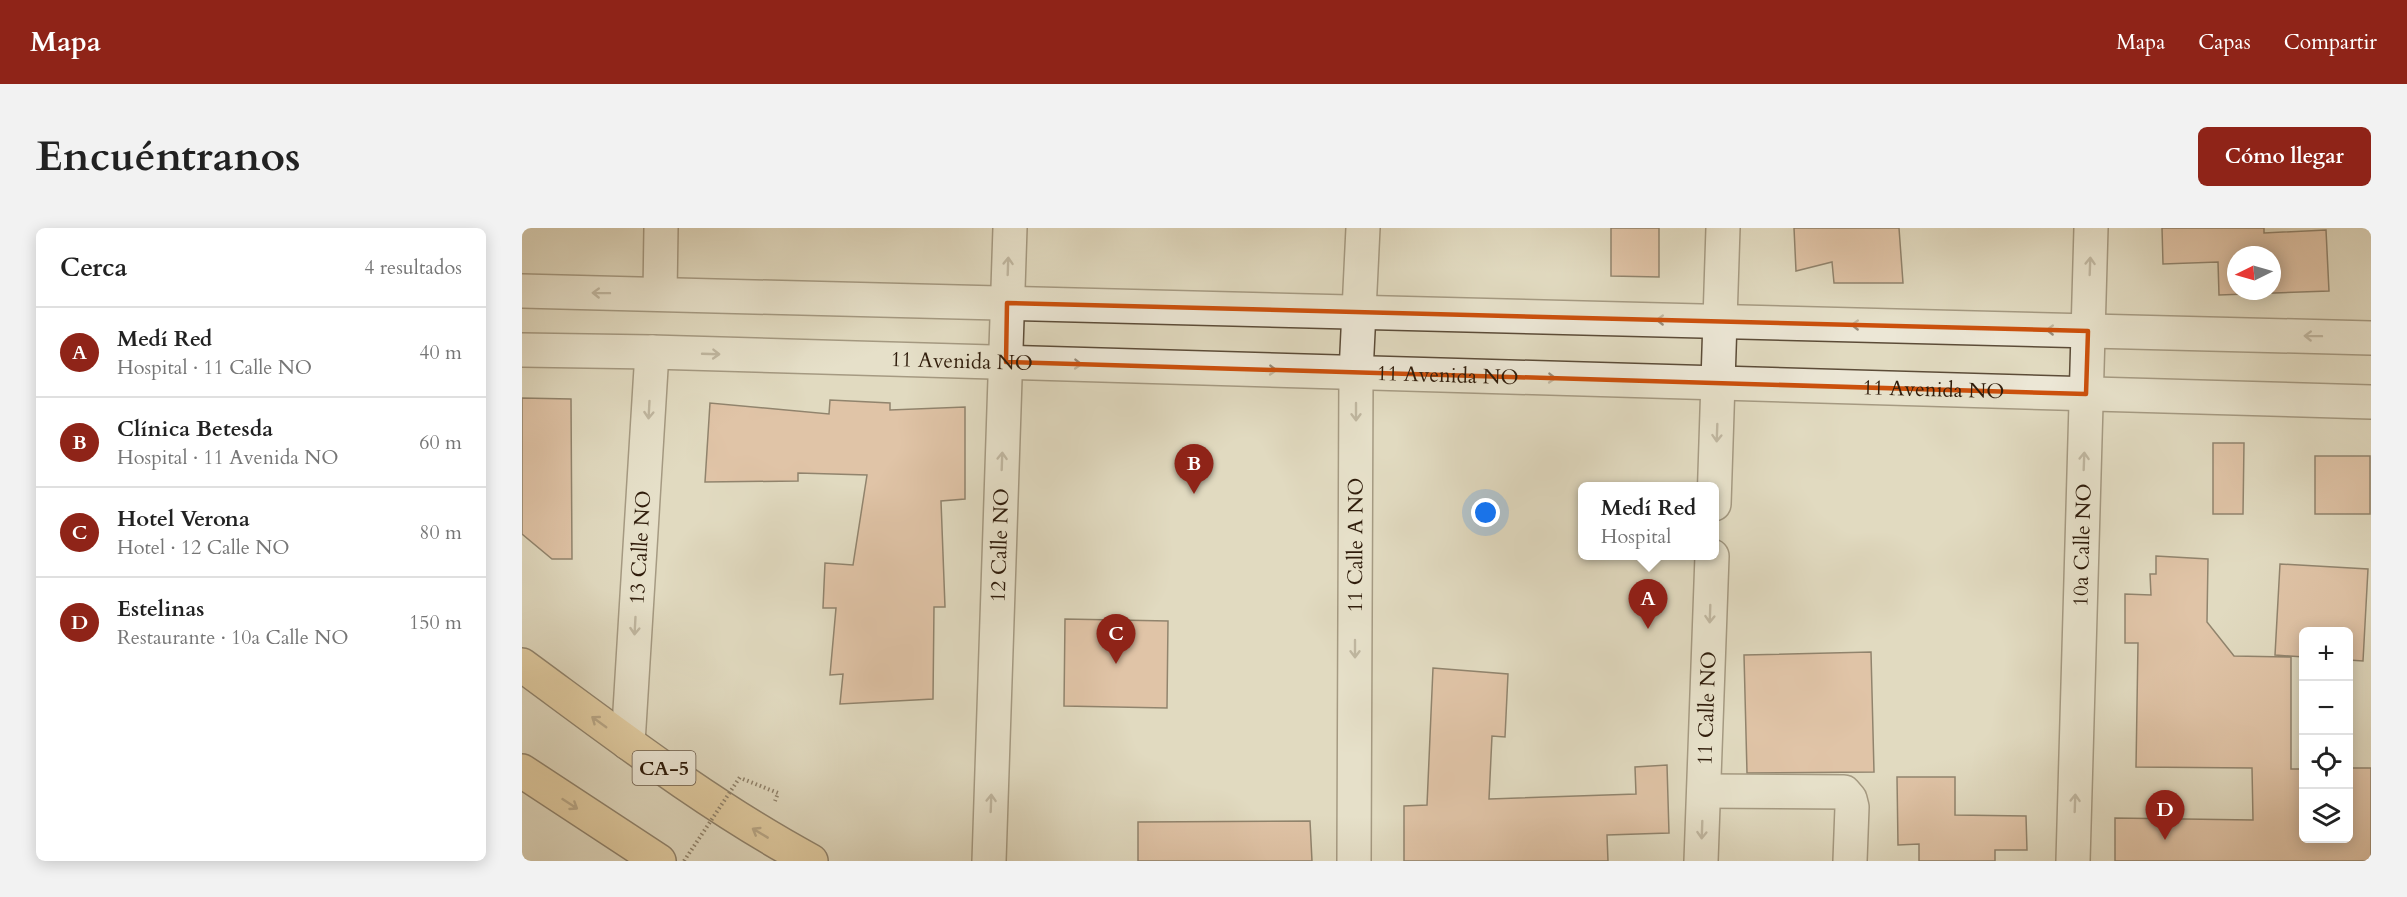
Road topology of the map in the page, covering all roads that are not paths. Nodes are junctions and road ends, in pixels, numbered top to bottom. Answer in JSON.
{"nodes":[{"id":1,"x":661,"y":228,"type":"edge"},
{"id":2,"x":1010,"y":228,"type":"edge"},
{"id":3,"x":1363,"y":228,"type":"edge"},
{"id":4,"x":1723,"y":228,"type":"edge"},
{"id":5,"x":2091,"y":228,"type":"edge"},
{"id":6,"x":522,"y":291,"type":"edge"},
{"id":7,"x":660,"y":294,"type":"junction"},
{"id":8,"x":1007,"y":303,"type":"junction"},
{"id":9,"x":1359,"y":312,"type":"junction"},
{"id":10,"x":1720,"y":321,"type":"junction"},
{"id":11,"x":2088,"y":330,"type":"junction"},
{"id":12,"x":2371,"y":338,"type":"edge"},
{"id":13,"x":522,"y":350,"type":"edge"},
{"id":14,"x":652,"y":352,"type":"junction"},
{"id":15,"x":1006,"y":362,"type":"junction"},
{"id":16,"x":1356,"y":372,"type":"junction"},
{"id":17,"x":1718,"y":383,"type":"junction"},
{"id":18,"x":2086,"y":394,"type":"junction"},
{"id":19,"x":2371,"y":402,"type":"edge"},
{"id":20,"x":1715,"y":482,"type":"edge"},
{"id":21,"x":1712,"y":560,"type":"edge"},
{"id":22,"x":522,"y":665,"type":"edge"},
{"id":23,"x":628,"y":743,"type":"junction"},
{"id":24,"x":524,"y":777,"type":"edge"},
{"id":25,"x":1704,"y":791,"type":"junction"},
{"id":26,"x":659,"y":861,"type":"edge"},
{"id":27,"x":811,"y":861,"type":"edge"},
{"id":28,"x":989,"y":861,"type":"edge"},
{"id":29,"x":1354,"y":861,"type":"edge"},
{"id":30,"x":1701,"y":861,"type":"edge"},
{"id":31,"x":1850,"y":861,"type":"edge"},
{"id":32,"x":2073,"y":861,"type":"edge"}],
"edges":[{"from":1,"to":7,"type":"street"},
{"from":8,"to":2,"type":"street","name":"12 Calle NO","one_way":true},
{"from":3,"to":9,"type":"street","name":"11 Calle A NO"},
{"from":4,"to":10,"type":"street"},
{"from":11,"to":5,"type":"street","name":"10a Calle NO","one_way":true},
{"from":7,"to":6,"type":"street","one_way":true},
{"from":7,"to":8,"type":"street"},
{"from":8,"to":9,"type":"street"},
{"from":8,"to":15,"type":"street","name":"12 Calle NO"},
{"from":10,"to":9,"type":"street","one_way":true},
{"from":9,"to":16,"type":"street","name":"11 Calle A NO"},
{"from":11,"to":10,"type":"street","one_way":true},
{"from":10,"to":17,"type":"street"},
{"from":12,"to":11,"type":"street","one_way":true},
{"from":11,"to":18,"type":"street","name":"10a Calle NO"},
{"from":13,"to":14,"type":"street","name":"11 Avenida NO"},
{"from":14,"to":15,"type":"street","name":"11 Avenida NO","one_way":true},
{"from":14,"to":23,"type":"street","name":"13 Calle NO","one_way":true},
{"from":15,"to":16,"type":"street","name":"11 Avenida NO","one_way":true},
{"from":28,"to":15,"type":"street","name":"12 Calle NO","one_way":true},
{"from":16,"to":17,"type":"street","name":"11 Avenida NO","one_way":true},
{"from":16,"to":29,"type":"street","name":"11 Calle A NO","one_way":true},
{"from":17,"to":18,"type":"street","name":"11 Avenida NO"},
{"from":17,"to":20,"type":"street","one_way":true},
{"from":18,"to":19,"type":"street","name":"11 Avenida NO"},
{"from":32,"to":18,"type":"street","name":"10a Calle NO","one_way":true},
{"from":21,"to":25,"type":"street","name":"11 Calle NO","one_way":true},
{"from":23,"to":22,"type":"highway","number":"CA-5","one_way":true},
{"from":27,"to":23,"type":"highway","number":"CA-5","one_way":true},
{"from":24,"to":26,"type":"highway","one_way":true},
{"from":25,"to":30,"type":"street","name":"11 Calle NO","one_way":true},
{"from":25,"to":31,"type":"street"}]}
